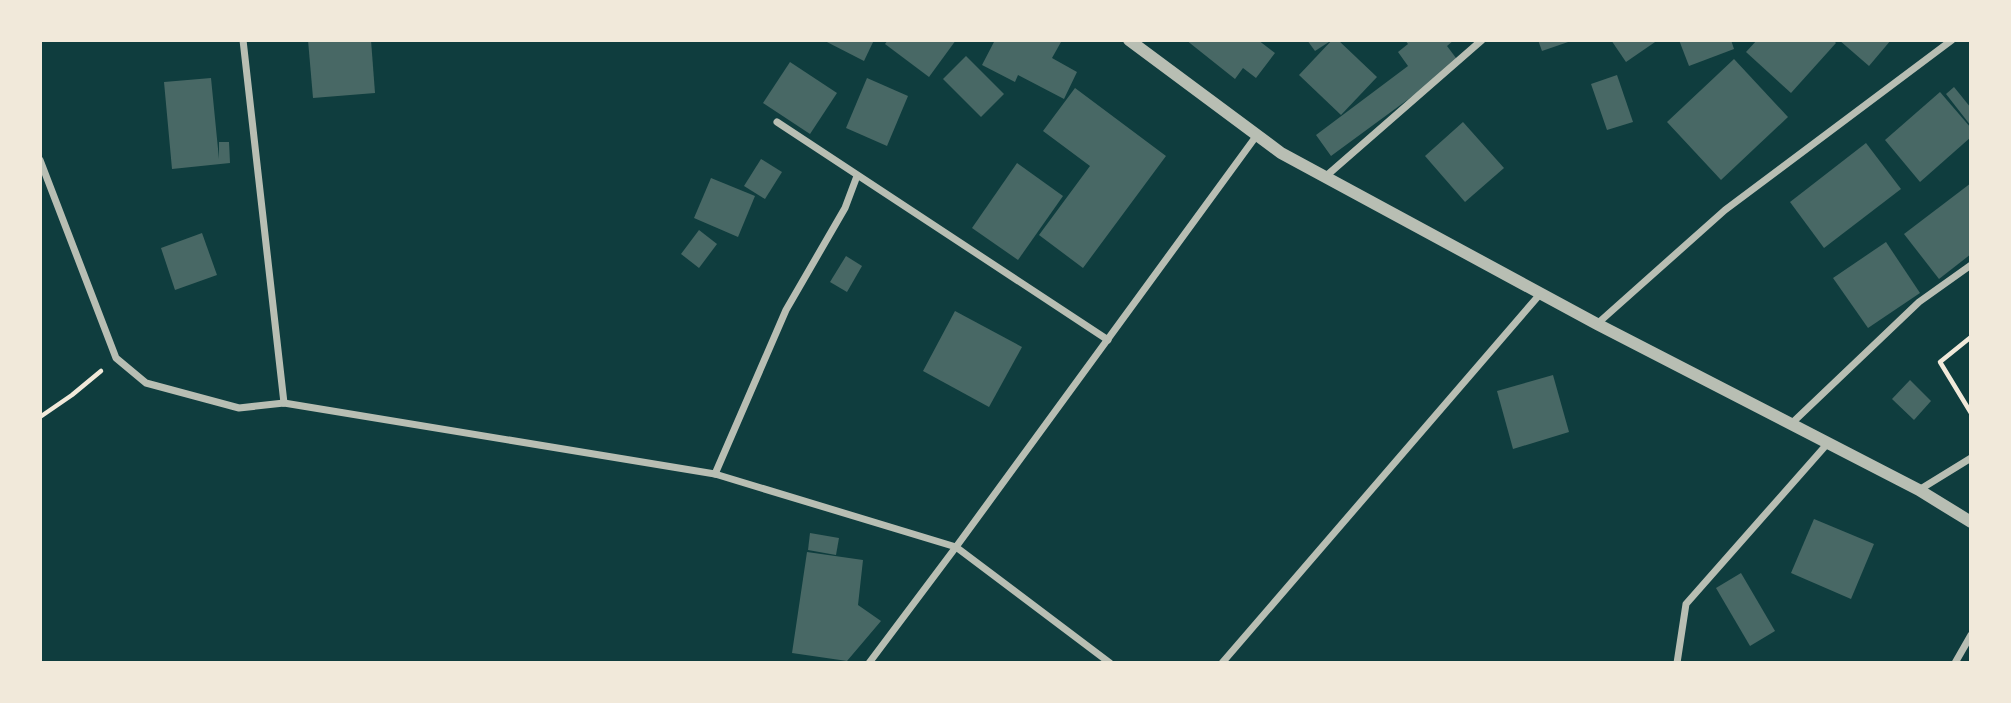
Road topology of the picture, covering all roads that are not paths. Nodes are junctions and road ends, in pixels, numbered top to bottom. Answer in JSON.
{"nodes":[{"id":1,"x":243,"y":40,"type":"edge"},
{"id":2,"x":1129,"y":40,"type":"edge"},
{"id":3,"x":1482,"y":40,"type":"edge"},
{"id":4,"x":1952,"y":40,"type":"edge"},
{"id":5,"x":777,"y":122,"type":"dead end"},
{"id":6,"x":1257,"y":135,"type":"junction"},
{"id":7,"x":40,"y":160,"type":"edge"},
{"id":8,"x":857,"y":176,"type":"junction"},
{"id":9,"x":1325,"y":177,"type":"junction"},
{"id":10,"x":1971,"y":265,"type":"edge"},
{"id":11,"x":1541,"y":293,"type":"junction"},
{"id":12,"x":1597,"y":324,"type":"junction"},
{"id":13,"x":1108,"y":340,"type":"junction"},
{"id":14,"x":284,"y":403,"type":"junction"},
{"id":15,"x":1790,"y":424,"type":"junction"},
{"id":16,"x":1828,"y":443,"type":"junction"},
{"id":17,"x":1971,"y":458,"type":"edge"},
{"id":18,"x":715,"y":474,"type":"junction"},
{"id":19,"x":1919,"y":490,"type":"junction"},
{"id":20,"x":1971,"y":522,"type":"edge"},
{"id":21,"x":957,"y":547,"type":"junction"},
{"id":22,"x":1971,"y":635,"type":"edge"},
{"id":23,"x":869,"y":663,"type":"edge"},
{"id":24,"x":1110,"y":663,"type":"edge"},
{"id":25,"x":1222,"y":663,"type":"edge"},
{"id":26,"x":1677,"y":663,"type":"edge"},
{"id":27,"x":1955,"y":663,"type":"edge"}],
"edges":[{"from":1,"to":14,"type":"street"},
{"from":2,"to":6,"type":"street"},
{"from":3,"to":9,"type":"street"},
{"from":4,"to":12,"type":"street"},
{"from":5,"to":8,"type":"street"},
{"from":6,"to":9,"type":"street"},
{"from":6,"to":13,"type":"street"},
{"from":7,"to":14,"type":"street"},
{"from":8,"to":13,"type":"street"},
{"from":8,"to":18,"type":"street"},
{"from":9,"to":11,"type":"street"},
{"from":10,"to":15,"type":"street"},
{"from":11,"to":12,"type":"street"},
{"from":11,"to":25,"type":"street"},
{"from":12,"to":15,"type":"street"},
{"from":13,"to":21,"type":"street"},
{"from":14,"to":18,"type":"street"},
{"from":15,"to":16,"type":"street"},
{"from":16,"to":19,"type":"street"},
{"from":16,"to":26,"type":"street"},
{"from":17,"to":19,"type":"street"},
{"from":18,"to":21,"type":"street"},
{"from":19,"to":20,"type":"street"},
{"from":21,"to":23,"type":"street"},
{"from":21,"to":24,"type":"street"},
{"from":22,"to":27,"type":"street"}]}
